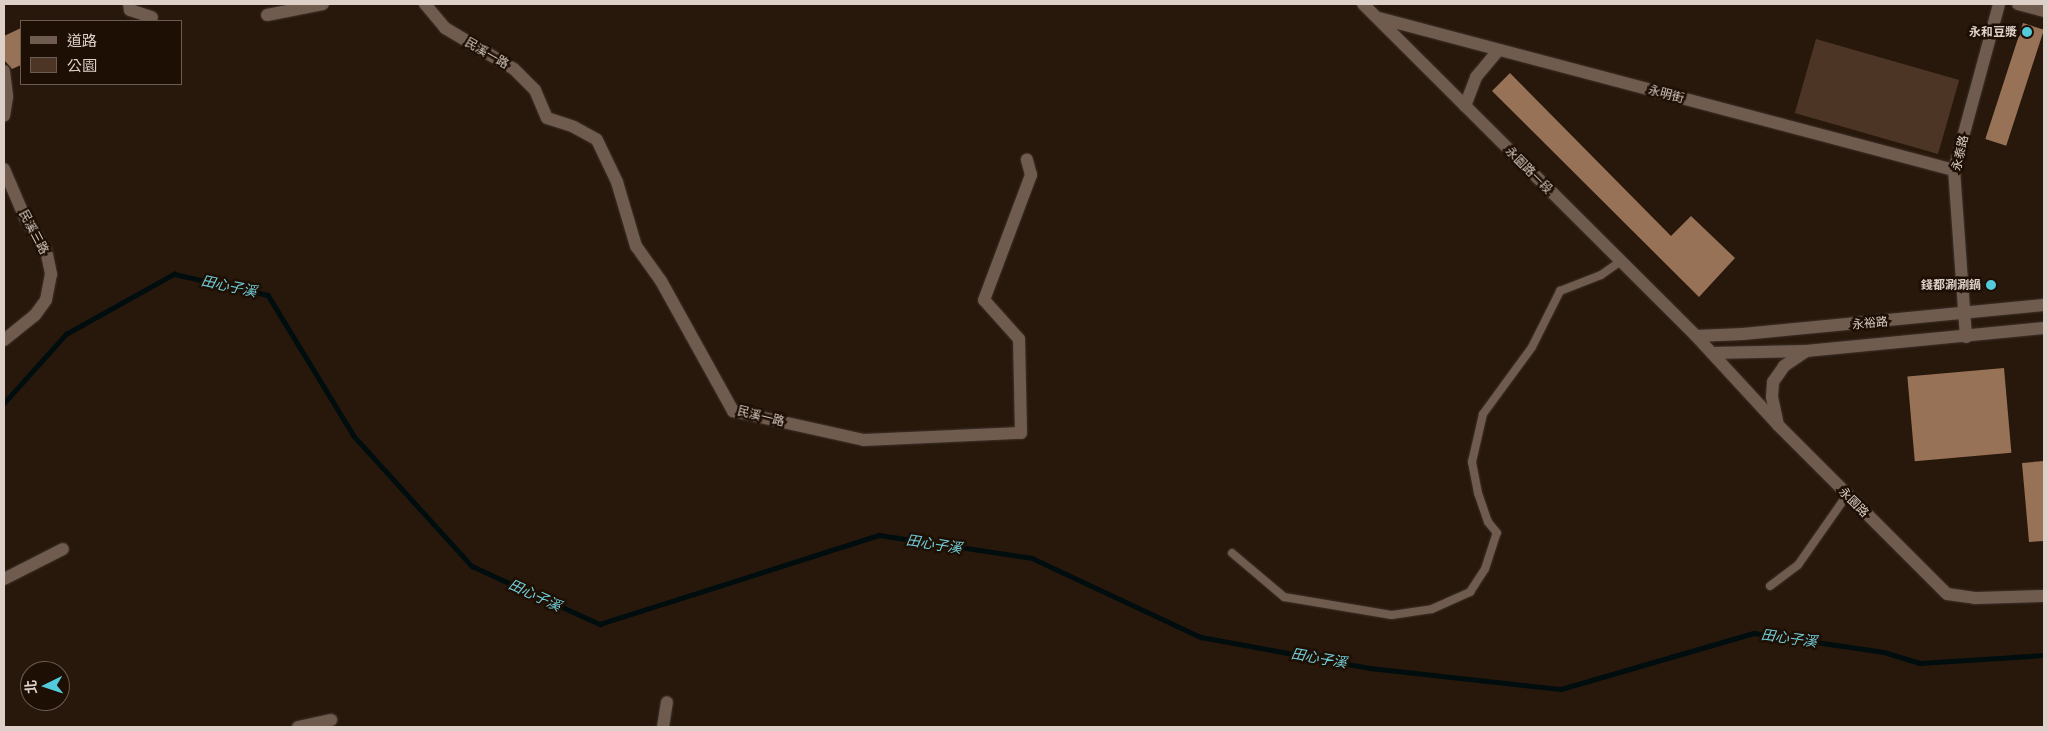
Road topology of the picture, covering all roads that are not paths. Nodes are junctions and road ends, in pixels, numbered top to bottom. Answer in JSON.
{"nodes":[{"id":1,"x":129,"y":4,"type":"edge"},
{"id":2,"x":323,"y":4,"type":"edge"},
{"id":3,"x":425,"y":4,"type":"edge"},
{"id":4,"x":1363,"y":4,"type":"edge"},
{"id":5,"x":1999,"y":4,"type":"edge"},
{"id":6,"x":2018,"y":4,"type":"edge"},
{"id":7,"x":2044,"y":11,"type":"edge"},
{"id":8,"x":267,"y":14,"type":"dead end"},
{"id":9,"x":152,"y":16,"type":"dead end"},
{"id":10,"x":1377,"y":18,"type":"junction"},
{"id":11,"x":1499,"y":50,"type":"junction"},
{"id":12,"x":4,"y":71,"type":"edge"},
{"id":13,"x":1465,"y":106,"type":"junction"},
{"id":14,"x":4,"y":116,"type":"edge"},
{"id":15,"x":1027,"y":160,"type":"dead end"},
{"id":16,"x":4,"y":169,"type":"edge"},
{"id":17,"x":1954,"y":170,"type":"junction"},
{"id":18,"x":1620,"y":261,"type":"junction"},
{"id":19,"x":2044,"y":305,"type":"edge"},
{"id":20,"x":1965,"y":314,"type":"junction"},
{"id":21,"x":2044,"y":328,"type":"edge"},
{"id":22,"x":1696,"y":336,"type":"junction"},
{"id":23,"x":1966,"y":337,"type":"junction"},
{"id":24,"x":4,"y":340,"type":"edge"},
{"id":25,"x":1806,"y":351,"type":"junction"},
{"id":26,"x":1712,"y":353,"type":"junction"},
{"id":27,"x":1778,"y":425,"type":"junction"},
{"id":28,"x":1847,"y":495,"type":"junction"},
{"id":29,"x":63,"y":549,"type":"dead end"},
{"id":30,"x":1232,"y":554,"type":"dead end"},
{"id":31,"x":4,"y":579,"type":"edge"},
{"id":32,"x":1770,"y":586,"type":"dead end"},
{"id":33,"x":2044,"y":596,"type":"edge"},
{"id":34,"x":667,"y":702,"type":"dead end"},
{"id":35,"x":331,"y":720,"type":"dead end"},
{"id":36,"x":298,"y":727,"type":"edge"},
{"id":37,"x":663,"y":727,"type":"edge"}],
"edges":[{"from":1,"to":9,"type":"street"},
{"from":2,"to":8,"type":"street"},
{"from":3,"to":15,"type":"street","name":"民溪一路"},
{"from":4,"to":10,"type":"street","name":"永園路一段"},
{"from":5,"to":17,"type":"street","name":"永泰路"},
{"from":6,"to":7,"type":"street"},
{"from":10,"to":11,"type":"street","name":"永明街"},
{"from":10,"to":13,"type":"street","name":"永園路一段"},
{"from":11,"to":13,"type":"street"},
{"from":11,"to":17,"type":"street","name":"永明街"},
{"from":12,"to":14,"type":"street"},
{"from":13,"to":18,"type":"street","name":"永園路一段"},
{"from":16,"to":24,"type":"street","name":"民溪三路"},
{"from":17,"to":20,"type":"street","name":"永泰路"},
{"from":18,"to":22,"type":"street","name":"永園路一段"},
{"from":18,"to":30,"type":"lane"},
{"from":19,"to":20,"type":"street","name":"永裕路"},
{"from":20,"to":22,"type":"street","name":"永裕路"},
{"from":20,"to":23,"type":"street","name":"永泰路"},
{"from":21,"to":23,"type":"street","name":"永裕路"},
{"from":22,"to":26,"type":"street","name":"永園路"},
{"from":23,"to":25,"type":"street","name":"永裕路"},
{"from":25,"to":26,"type":"street","name":"永裕路"},
{"from":25,"to":27,"type":"street"},
{"from":26,"to":27,"type":"street","name":"永園路"},
{"from":27,"to":28,"type":"street","name":"永園路"},
{"from":28,"to":32,"type":"lane"},
{"from":28,"to":33,"type":"street","name":"永園路"},
{"from":29,"to":31,"type":"street"},
{"from":34,"to":37,"type":"street"},
{"from":35,"to":36,"type":"street"}]}
